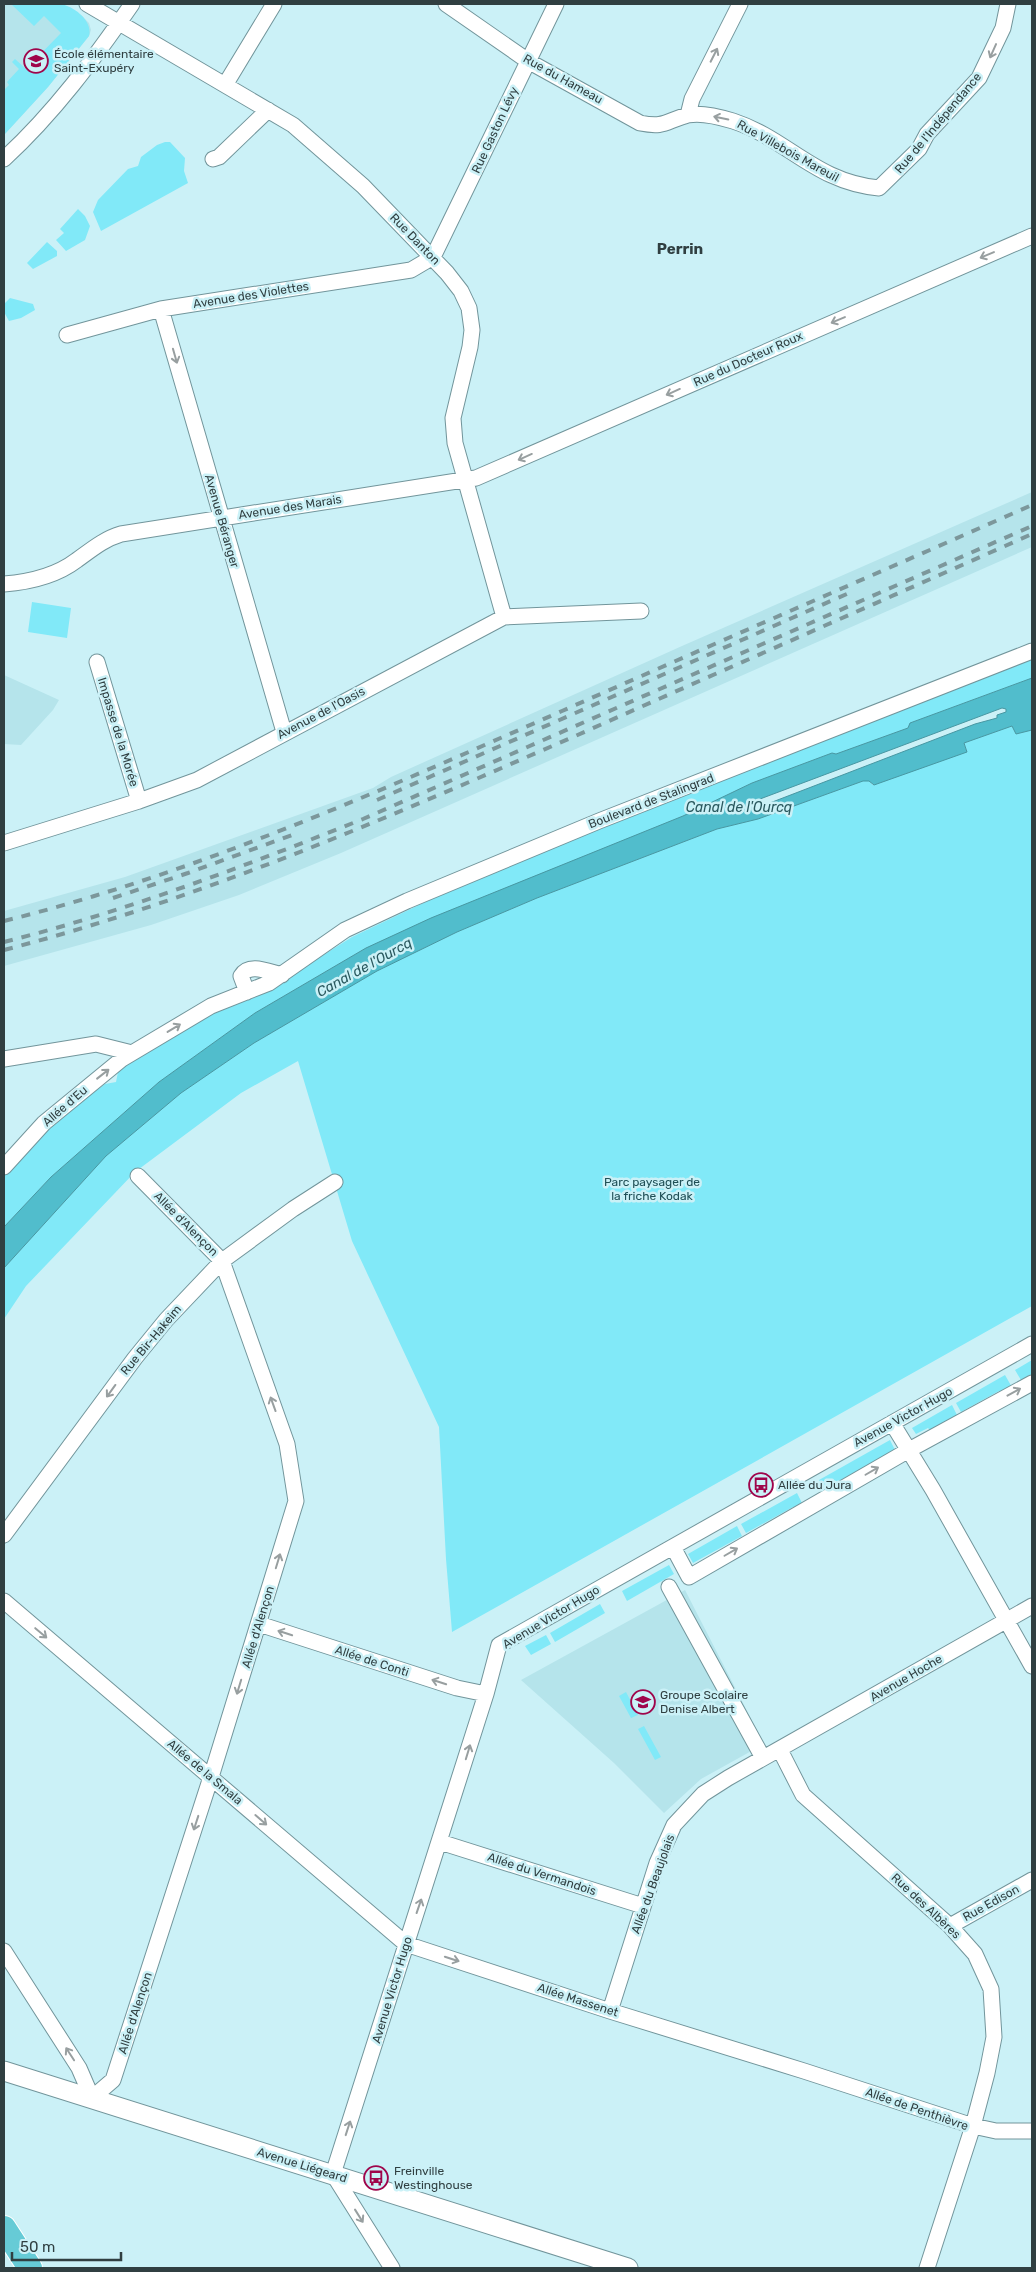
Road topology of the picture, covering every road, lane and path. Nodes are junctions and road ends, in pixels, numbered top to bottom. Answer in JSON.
{"nodes":[{"id":1,"x":87,"y":4,"type":"edge"},
{"id":2,"x":132,"y":4,"type":"edge"},
{"id":3,"x":274,"y":4,"type":"edge"},
{"id":4,"x":446,"y":4,"type":"edge"},
{"id":5,"x":556,"y":4,"type":"edge"},
{"id":6,"x":740,"y":4,"type":"edge"},
{"id":7,"x":1009,"y":4,"type":"edge"},
{"id":8,"x":119,"y":23,"type":"junction"},
{"id":9,"x":528,"y":61,"type":"junction"},
{"id":10,"x":225,"y":85,"type":"junction"},
{"id":11,"x":268,"y":110,"type":"junction"},
{"id":12,"x":688,"y":115,"type":"junction"},
{"id":13,"x":4,"y":159,"type":"edge"},
{"id":14,"x":214,"y":159,"type":"dead end"},
{"id":15,"x":858,"y":186,"type":"joint"},
{"id":16,"x":1032,"y":236,"type":"edge"},
{"id":17,"x":433,"y":257,"type":"junction"},
{"id":18,"x":161,"y":309,"type":"junction"},
{"id":19,"x":67,"y":335,"type":"dead end"},
{"id":20,"x":464,"y":480,"type":"junction"},
{"id":21,"x":221,"y":518,"type":"junction"},
{"id":22,"x":4,"y":584,"type":"edge"},
{"id":23,"x":641,"y":611,"type":"dead end"},
{"id":24,"x":504,"y":617,"type":"junction"},
{"id":25,"x":1032,"y":651,"type":"edge"},
{"id":26,"x":97,"y":662,"type":"dead end"},
{"id":27,"x":284,"y":732,"type":"junction"},
{"id":28,"x":139,"y":802,"type":"junction"},
{"id":29,"x":4,"y":843,"type":"edge"},
{"id":30,"x":282,"y":975,"type":"junction"},
{"id":31,"x":247,"y":992,"type":"junction"},
{"id":32,"x":132,"y":1053,"type":"junction"},
{"id":33,"x":4,"y":1059,"type":"edge"},
{"id":34,"x":4,"y":1166,"type":"edge"},
{"id":35,"x":138,"y":1176,"type":"dead end"},
{"id":36,"x":335,"y":1182,"type":"dead end"},
{"id":37,"x":222,"y":1261,"type":"junction"},
{"id":38,"x":1032,"y":1344,"type":"edge"},
{"id":39,"x":1032,"y":1383,"type":"edge"},
{"id":40,"x":892,"y":1423,"type":"junction"},
{"id":41,"x":909,"y":1450,"type":"junction"},
{"id":42,"x":4,"y":1535,"type":"edge"},
{"id":43,"x":672,"y":1547,"type":"junction"},
{"id":44,"x":669,"y":1587,"type":"dead end"},
{"id":45,"x":4,"y":1601,"type":"edge"},
{"id":46,"x":1032,"y":1606,"type":"edge"},
{"id":47,"x":1007,"y":1620,"type":"junction"},
{"id":48,"x":259,"y":1624,"type":"junction"},
{"id":49,"x":1032,"y":1666,"type":"edge"},
{"id":50,"x":486,"y":1694,"type":"junction"},
{"id":51,"x":780,"y":1750,"type":"junction"},
{"id":52,"x":763,"y":1758,"type":"junction"},
{"id":53,"x":211,"y":1777,"type":"junction"},
{"id":54,"x":440,"y":1842,"type":"junction"},
{"id":55,"x":1032,"y":1880,"type":"edge"},
{"id":56,"x":643,"y":1906,"type":"junction"},
{"id":57,"x":950,"y":1926,"type":"junction"},
{"id":58,"x":406,"y":1944,"type":"junction"},
{"id":59,"x":4,"y":1951,"type":"edge"},
{"id":60,"x":610,"y":2011,"type":"junction"},
{"id":61,"x":750,"y":2055,"type":"joint"},
{"id":62,"x":4,"y":2071,"type":"edge"},
{"id":63,"x":92,"y":2098,"type":"junction"},
{"id":64,"x":973,"y":2126,"type":"junction"},
{"id":65,"x":1032,"y":2131,"type":"edge"},
{"id":66,"x":333,"y":2174,"type":"junction"},
{"id":67,"x":4,"y":2228,"type":"edge"},
{"id":68,"x":4,"y":2255,"type":"edge"},
{"id":69,"x":12,"y":2268,"type":"edge"},
{"id":70,"x":30,"y":2268,"type":"edge"},
{"id":71,"x":392,"y":2268,"type":"edge"},
{"id":72,"x":628,"y":2268,"type":"edge"},
{"id":73,"x":927,"y":2268,"type":"edge"}],
"edges":[{"from":1,"to":8,"type":"street","name":"Rue Danton"},
{"from":2,"to":8,"type":"street"},
{"from":3,"to":10,"type":"street"},
{"from":4,"to":9,"type":"street","name":"Rue du Hameau"},
{"from":5,"to":9,"type":"street","name":"Rue Gaston Lévy"},
{"from":12,"to":6,"type":"street","one_way":true},
{"from":7,"to":15,"type":"street","name":"Rue de l'Indépendance","one_way":true},
{"from":8,"to":10,"type":"street","name":"Rue Danton"},
{"from":8,"to":13,"type":"street"},
{"from":9,"to":12,"type":"street","name":"Rue du Hameau"},
{"from":9,"to":17,"type":"street","name":"Rue Gaston Lévy"},
{"from":10,"to":11,"type":"street","name":"Rue Danton"},
{"from":11,"to":14,"type":"street"},
{"from":11,"to":17,"type":"street","name":"Rue Danton"},
{"from":15,"to":12,"type":"street","name":"Rue Villebois Mareuil","one_way":true},
{"from":16,"to":20,"type":"street","name":"Rue du Docteur Roux","one_way":true},
{"from":17,"to":18,"type":"street","name":"Avenue des Violettes"},
{"from":17,"to":20,"type":"street","name":"Rue Danton"},
{"from":18,"to":19,"type":"street","name":"Avenue des Violettes"},
{"from":18,"to":21,"type":"street","name":"Avenue Béranger","one_way":true},
{"from":20,"to":21,"type":"street","name":"Avenue des Marais"},
{"from":20,"to":24,"type":"street","name":"Rue Danton"},
{"from":21,"to":22,"type":"street","name":"Avenue des Marais"},
{"from":21,"to":27,"type":"street","name":"Avenue Béranger"},
{"from":23,"to":24,"type":"street","name":"Avenue de l'Oasis"},
{"from":24,"to":27,"type":"street","name":"Avenue de l'Oasis"},
{"from":25,"to":30,"type":"street","name":"Boulevard de Stalingrad"},
{"from":26,"to":28,"type":"street","name":"Impasse de la Morée"},
{"from":27,"to":28,"type":"street","name":"Avenue de l'Oasis"},
{"from":28,"to":29,"type":"street","name":"Avenue de l'Oasis"},
{"from":30,"to":31,"type":"street","name":"Boulevard de Stalingrad"},
{"from":30,"to":31,"type":"street"},
{"from":32,"to":31,"type":"street","name":"Allée d'Eu","one_way":true},
{"from":32,"to":33,"type":"street"},
{"from":34,"to":32,"type":"street","name":"Allée d'Eu","one_way":true},
{"from":35,"to":37,"type":"street","name":"Allée d'Alençon"},
{"from":36,"to":37,"type":"street","name":"Rue Bir-Hakeim"},
{"from":37,"to":42,"type":"street","name":"Rue Bir-Hakeim","one_way":true},
{"from":48,"to":37,"type":"street","name":"Allée d'Alençon","one_way":true},
{"from":38,"to":40,"type":"street","name":"Avenue Victor Hugo"},
{"from":41,"to":39,"type":"street","one_way":true},
{"from":40,"to":41,"type":"street"},
{"from":40,"to":43,"type":"street","name":"Avenue Victor Hugo"},
{"from":43,"to":41,"type":"street","one_way":true},
{"from":41,"to":47,"type":"street"},
{"from":43,"to":50,"type":"street","name":"Avenue Victor Hugo"},
{"from":44,"to":52,"type":"street"},
{"from":45,"to":53,"type":"street","name":"Allée de la Smala","one_way":true},
{"from":46,"to":47,"type":"street","name":"Avenue Hoche"},
{"from":47,"to":49,"type":"street"},
{"from":47,"to":51,"type":"street","name":"Avenue Hoche"},
{"from":50,"to":48,"type":"street","name":"Allée de Conti","one_way":true},
{"from":48,"to":53,"type":"street","name":"Allée d'Alençon","one_way":true},
{"from":54,"to":50,"type":"street","name":"Avenue Victor Hugo","one_way":true},
{"from":51,"to":52,"type":"street","name":"Allée du Beaujolais"},
{"from":51,"to":57,"type":"street","name":"Rue des Albères"},
{"from":52,"to":56,"type":"street","name":"Allée du Beaujolais"},
{"from":53,"to":58,"type":"street","name":"Allée de la Smala","one_way":true},
{"from":53,"to":63,"type":"street","name":"Allée d'Alençon","one_way":true},
{"from":54,"to":56,"type":"street","name":"Allée du Vermandois"},
{"from":58,"to":54,"type":"street","name":"Avenue Victor Hugo","one_way":true},
{"from":55,"to":57,"type":"street","name":"Rue Edison"},
{"from":56,"to":60,"type":"street","name":"Allée du Beaujolais"},
{"from":57,"to":64,"type":"street","name":"Rue des Albères"},
{"from":58,"to":60,"type":"street","name":"Allée Massenet","one_way":true},
{"from":66,"to":58,"type":"street","name":"Avenue Victor Hugo","one_way":true},
{"from":63,"to":59,"type":"street","one_way":true},
{"from":60,"to":61,"type":"street","name":"Allée Massenet"},
{"from":61,"to":64,"type":"street","name":"Allée de Penthièvre"},
{"from":62,"to":63,"type":"street","name":"Avenue Liégeard"},
{"from":63,"to":66,"type":"street","name":"Avenue Liégeard"},
{"from":64,"to":65,"type":"street"},
{"from":64,"to":73,"type":"street","name":"Allée de Penthièvre"},
{"from":66,"to":71,"type":"street","one_way":true},
{"from":66,"to":72,"type":"street","name":"Avenue Liégeard"},
{"from":67,"to":70,"type":"main road"},
{"from":68,"to":69,"type":"main road"}]}
